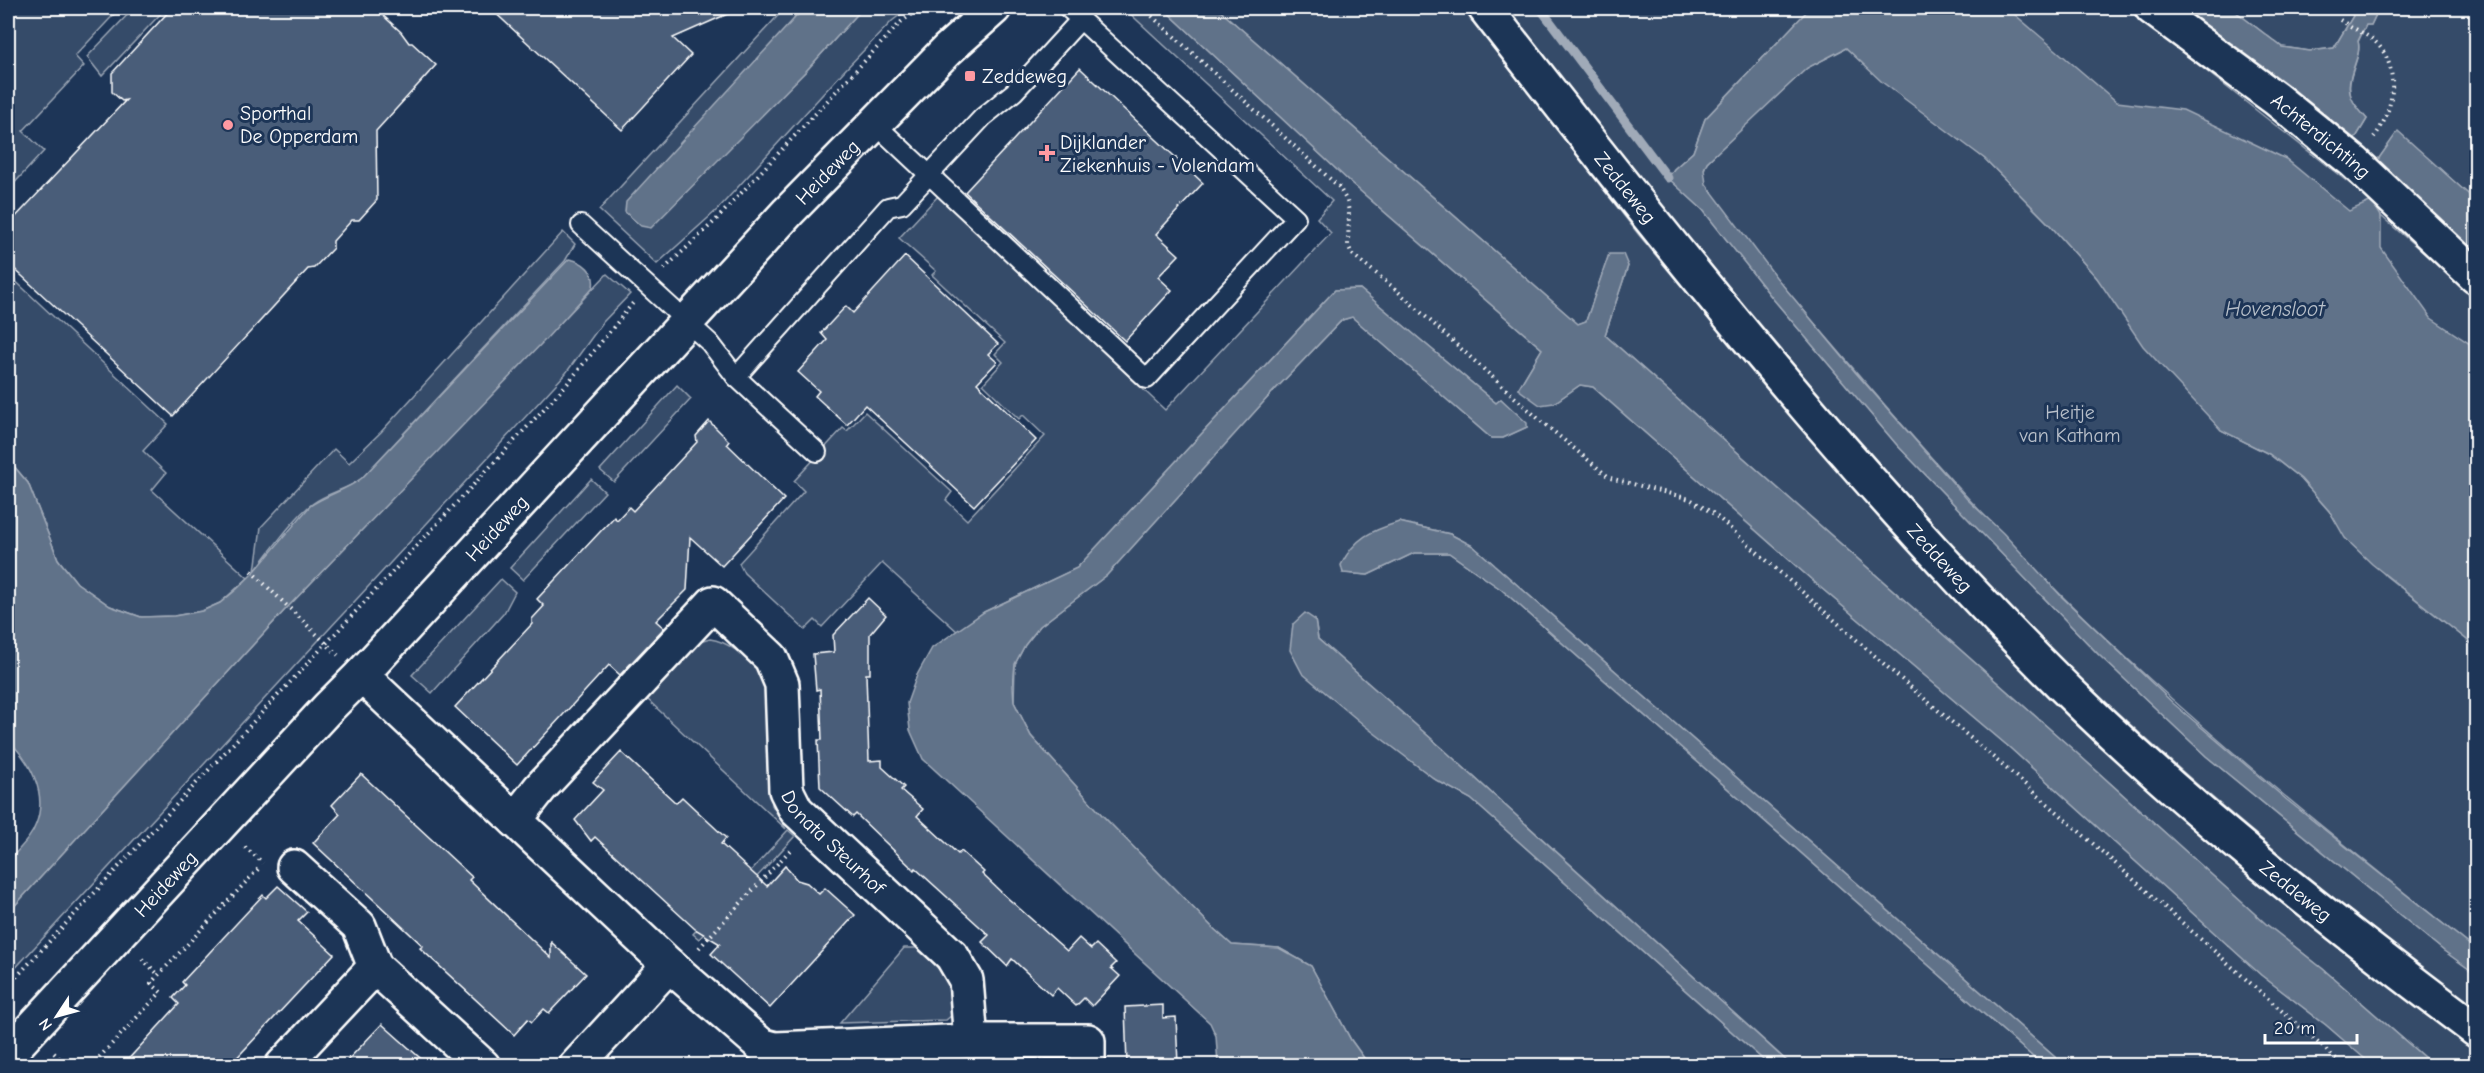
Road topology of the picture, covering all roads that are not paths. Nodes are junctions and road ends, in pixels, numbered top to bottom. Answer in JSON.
{"nodes":[{"id":1,"x":994,"y":8,"type":"edge"},
{"id":2,"x":1485,"y":8,"type":"edge"},
{"id":3,"x":2152,"y":8,"type":"edge"},
{"id":4,"x":1074,"y":14,"type":"edge"},
{"id":5,"x":874,"y":123,"type":"junction"},
{"id":6,"x":930,"y":176,"type":"junction"},
{"id":7,"x":581,"y":225,"type":"dead end"},
{"id":8,"x":2476,"y":277,"type":"edge"},
{"id":9,"x":685,"y":322,"type":"junction"},
{"id":10,"x":736,"y":377,"type":"junction"},
{"id":11,"x":817,"y":452,"type":"dead end"},
{"id":12,"x":361,"y":675,"type":"junction"},
{"id":13,"x":515,"y":820,"type":"junction"},
{"id":14,"x":278,"y":866,"type":"road end"},
{"id":15,"x":375,"y":967,"type":"junction"},
{"id":16,"x":674,"y":969,"type":"junction"},
{"id":17,"x":2476,"y":1030,"type":"edge"},
{"id":18,"x":971,"y":1041,"type":"junction"},
{"id":19,"x":8,"y":1054,"type":"edge"},
{"id":20,"x":282,"y":1065,"type":"edge"},
{"id":21,"x":483,"y":1065,"type":"edge"},
{"id":22,"x":576,"y":1065,"type":"edge"},
{"id":23,"x":1088,"y":1065,"type":"edge"}],
"edges":[{"from":1,"to":5,"type":"street","name":"Heideweg"},
{"from":2,"to":17,"type":"street","name":"Zeddeweg"},
{"from":3,"to":8,"type":"street","name":"Achterdichting"},
{"from":4,"to":6,"type":"lane"},
{"from":4,"to":6,"type":"lane"},
{"from":5,"to":6,"type":"lane"},
{"from":5,"to":9,"type":"street","name":"Heideweg"},
{"from":6,"to":10,"type":"lane"},
{"from":7,"to":9,"type":"lane"},
{"from":9,"to":10,"type":"lane"},
{"from":9,"to":12,"type":"street","name":"Heideweg"},
{"from":10,"to":11,"type":"lane"},
{"from":12,"to":13,"type":"street"},
{"from":12,"to":19,"type":"street","name":"Heideweg"},
{"from":13,"to":16,"type":"street"},
{"from":13,"to":18,"type":"street","name":"Donata Steurhof"},
{"from":14,"to":15,"type":"street"},
{"from":15,"to":20,"type":"street"},
{"from":15,"to":21,"type":"street"},
{"from":16,"to":18,"type":"street"},
{"from":16,"to":22,"type":"street"},
{"from":18,"to":23,"type":"street"}]}
